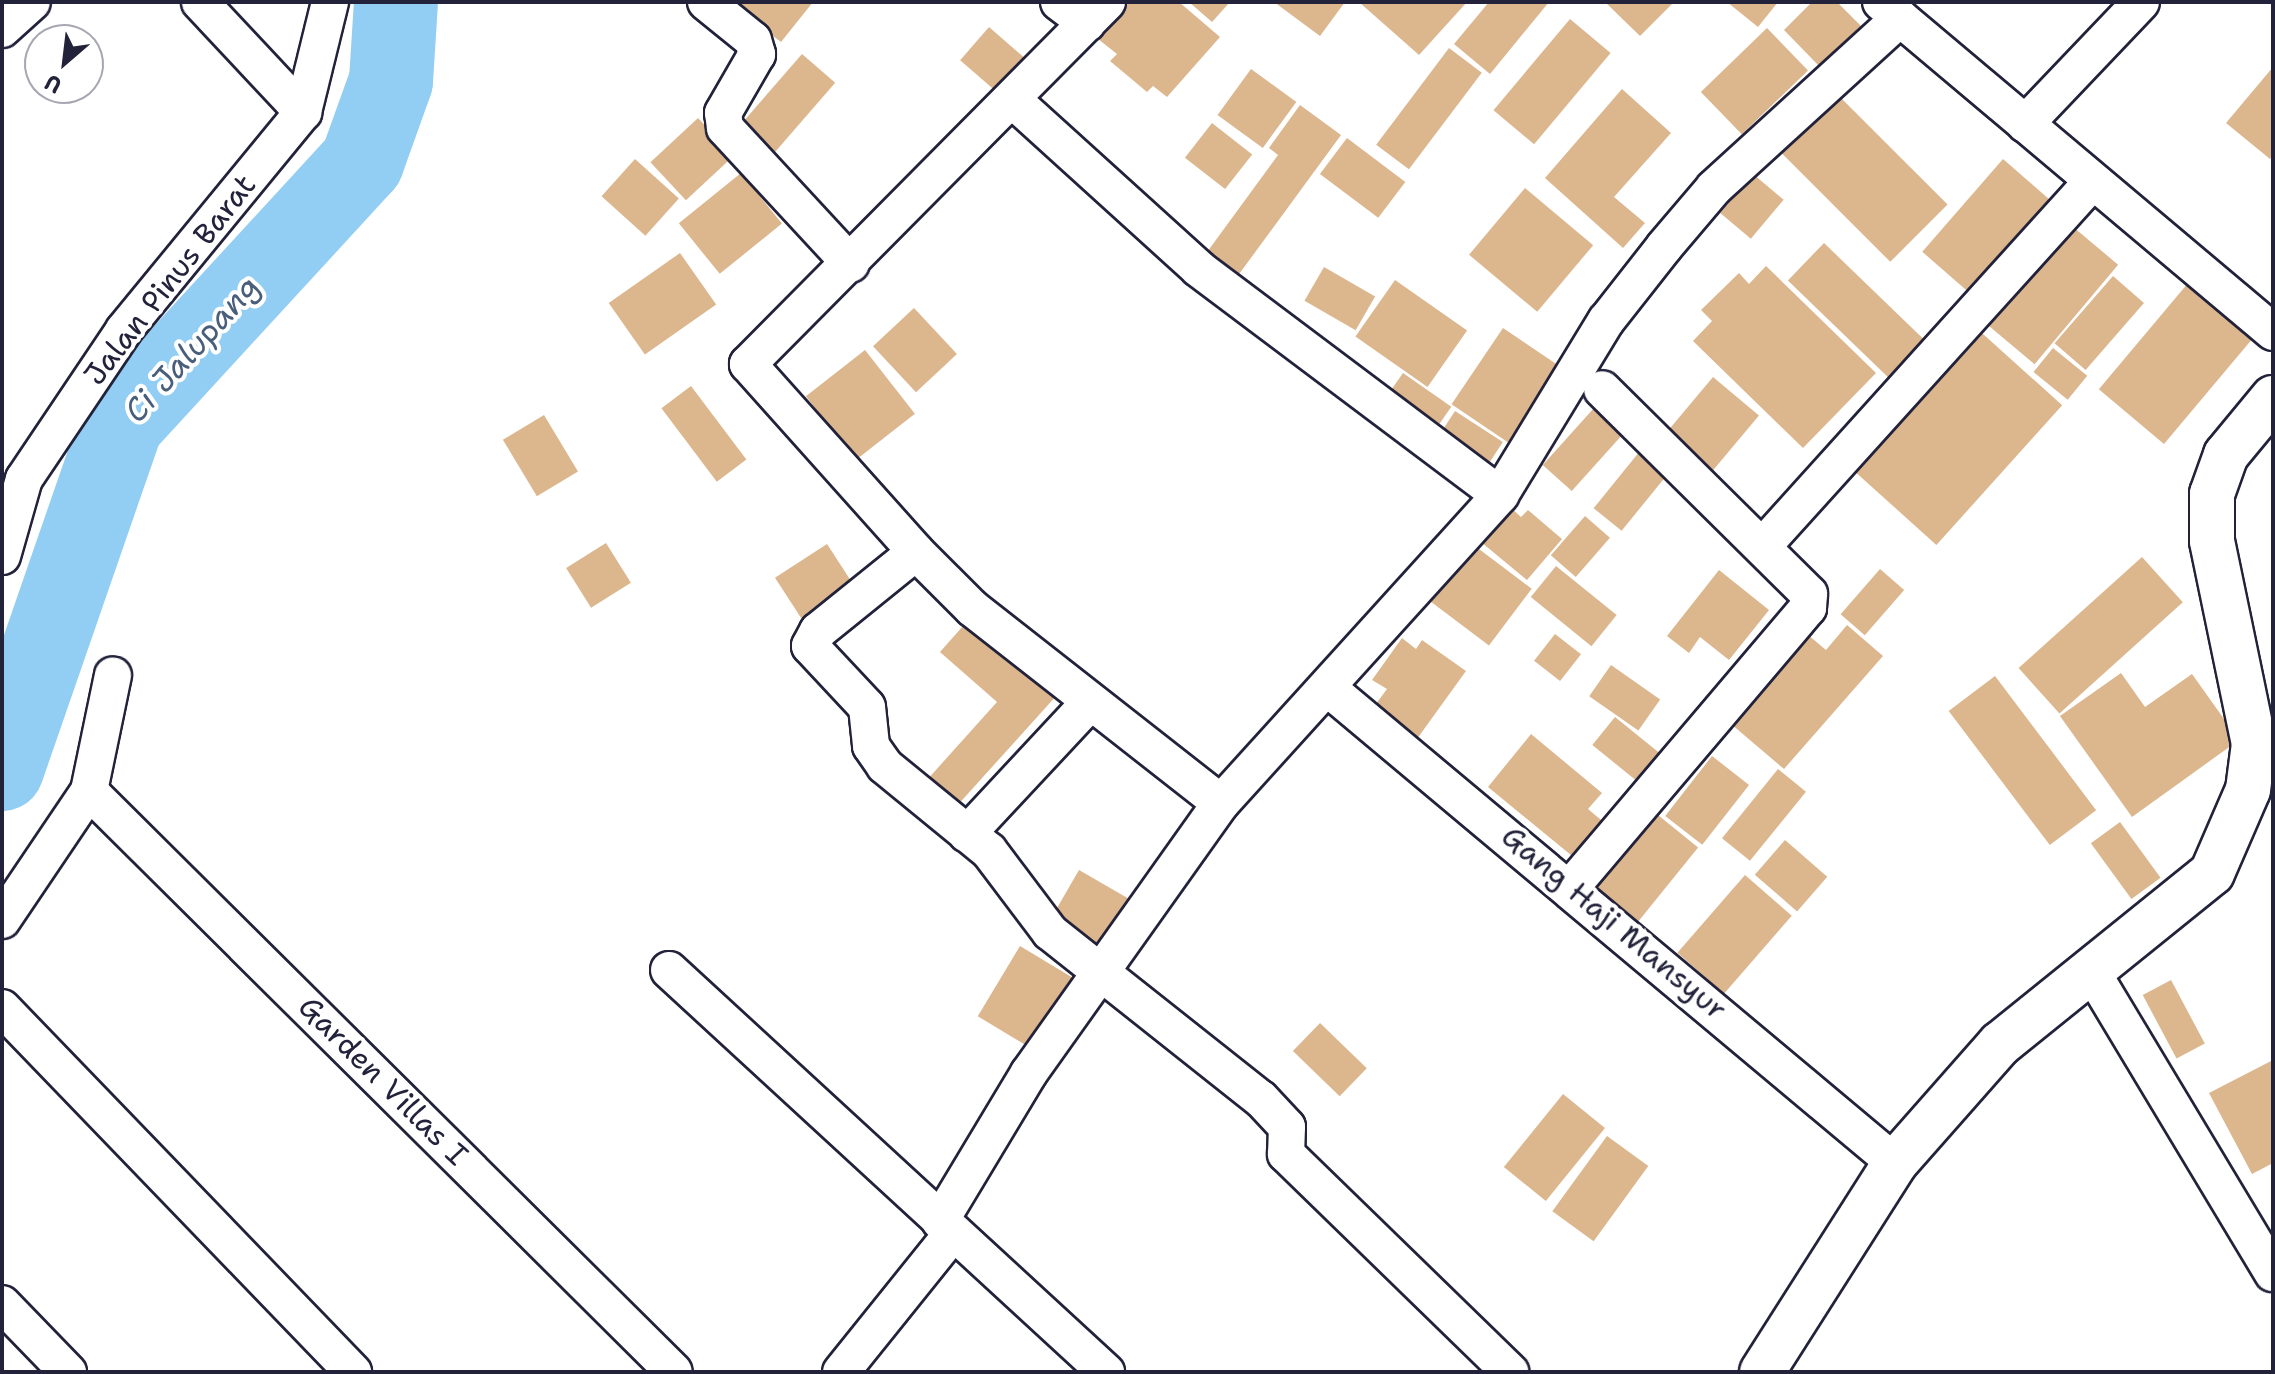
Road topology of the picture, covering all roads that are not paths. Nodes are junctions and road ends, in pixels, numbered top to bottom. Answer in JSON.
{"nodes":[{"id":1,"x":32,"y":2,"type":"edge"},
{"id":2,"x":200,"y":2,"type":"edge"},
{"id":3,"x":330,"y":2,"type":"edge"},
{"id":4,"x":706,"y":2,"type":"edge"},
{"id":5,"x":2141,"y":2,"type":"edge"},
{"id":6,"x":1084,"y":9,"type":"edge"},
{"id":7,"x":1891,"y":10,"type":"edge"},
{"id":8,"x":2,"y":29,"type":"edge"},
{"id":9,"x":1014,"y":101,"type":"junction"},
{"id":10,"x":303,"y":112,"type":"junction"},
{"id":11,"x":2025,"y":124,"type":"junction"},
{"id":12,"x":2093,"y":181,"type":"junction"},
{"id":13,"x":851,"y":264,"type":"junction"},
{"id":14,"x":2273,"y":332,"type":"edge"},
{"id":15,"x":1602,"y":389,"type":"dead end"},
{"id":16,"x":2273,"y":398,"type":"edge"},
{"id":17,"x":1500,"y":495,"type":"junction"},
{"id":18,"x":1762,"y":547,"type":"junction"},
{"id":19,"x":916,"y":552,"type":"junction"},
{"id":20,"x":2,"y":556,"type":"edge"},
{"id":21,"x":113,"y":675,"type":"dead end"},
{"id":22,"x":1329,"y":689,"type":"junction"},
{"id":23,"x":1090,"y":702,"type":"junction"},
{"id":24,"x":89,"y":791,"type":"junction"},
{"id":25,"x":1221,"y":803,"type":"junction"},
{"id":26,"x":967,"y":834,"type":"junction"},
{"id":27,"x":1572,"y":886,"type":"junction"},
{"id":28,"x":2,"y":920,"type":"edge"},
{"id":29,"x":1101,"y":969,"type":"junction"},
{"id":30,"x":669,"y":970,"type":"dead end"},
{"id":31,"x":2093,"y":974,"type":"junction"},
{"id":32,"x":2,"y":1008,"type":"edge"},
{"id":33,"x":1895,"y":1163,"type":"junction"},
{"id":34,"x":946,"y":1227,"type":"junction"},
{"id":35,"x":2273,"y":1273,"type":"edge"},
{"id":36,"x":2,"y":1304,"type":"edge"},
{"id":37,"x":68,"y":1372,"type":"edge"},
{"id":38,"x":353,"y":1372,"type":"edge"},
{"id":39,"x":674,"y":1372,"type":"edge"},
{"id":40,"x":841,"y":1372,"type":"edge"},
{"id":41,"x":1106,"y":1372,"type":"edge"},
{"id":42,"x":1510,"y":1372,"type":"edge"},
{"id":43,"x":1762,"y":1372,"type":"edge"}],
"edges":[{"from":1,"to":8,"type":"street"},
{"from":2,"to":10,"type":"street"},
{"from":3,"to":10,"type":"street","name":"Jalan Pinus Barat"},
{"from":4,"to":13,"type":"street"},
{"from":5,"to":11,"type":"street"},
{"from":6,"to":9,"type":"street"},
{"from":7,"to":11,"type":"street"},
{"from":7,"to":17,"type":"street"},
{"from":9,"to":13,"type":"street"},
{"from":9,"to":17,"type":"street"},
{"from":10,"to":20,"type":"street","name":"Jalan Pinus Barat"},
{"from":11,"to":12,"type":"street"},
{"from":12,"to":14,"type":"street"},
{"from":12,"to":18,"type":"street"},
{"from":13,"to":19,"type":"street"},
{"from":15,"to":18,"type":"street"},
{"from":16,"to":31,"type":"main road"},
{"from":17,"to":22,"type":"street"},
{"from":18,"to":27,"type":"street"},
{"from":19,"to":23,"type":"street"},
{"from":19,"to":26,"type":"street"},
{"from":21,"to":24,"type":"street"},
{"from":22,"to":25,"type":"street"},
{"from":22,"to":27,"type":"street","name":"Gang Haji Mansyur"},
{"from":23,"to":25,"type":"street"},
{"from":23,"to":26,"type":"street"},
{"from":24,"to":28,"type":"street"},
{"from":24,"to":39,"type":"street","name":"Garden Villas I"},
{"from":25,"to":29,"type":"street"},
{"from":26,"to":29,"type":"street"},
{"from":27,"to":33,"type":"street","name":"Gang Haji Mansyur"},
{"from":29,"to":34,"type":"street"},
{"from":29,"to":42,"type":"street"},
{"from":30,"to":34,"type":"street"},
{"from":31,"to":33,"type":"main road"},
{"from":31,"to":35,"type":"street"},
{"from":32,"to":38,"type":"street"},
{"from":33,"to":43,"type":"main road"},
{"from":34,"to":40,"type":"street"},
{"from":34,"to":41,"type":"street"},
{"from":36,"to":37,"type":"street"}]}
